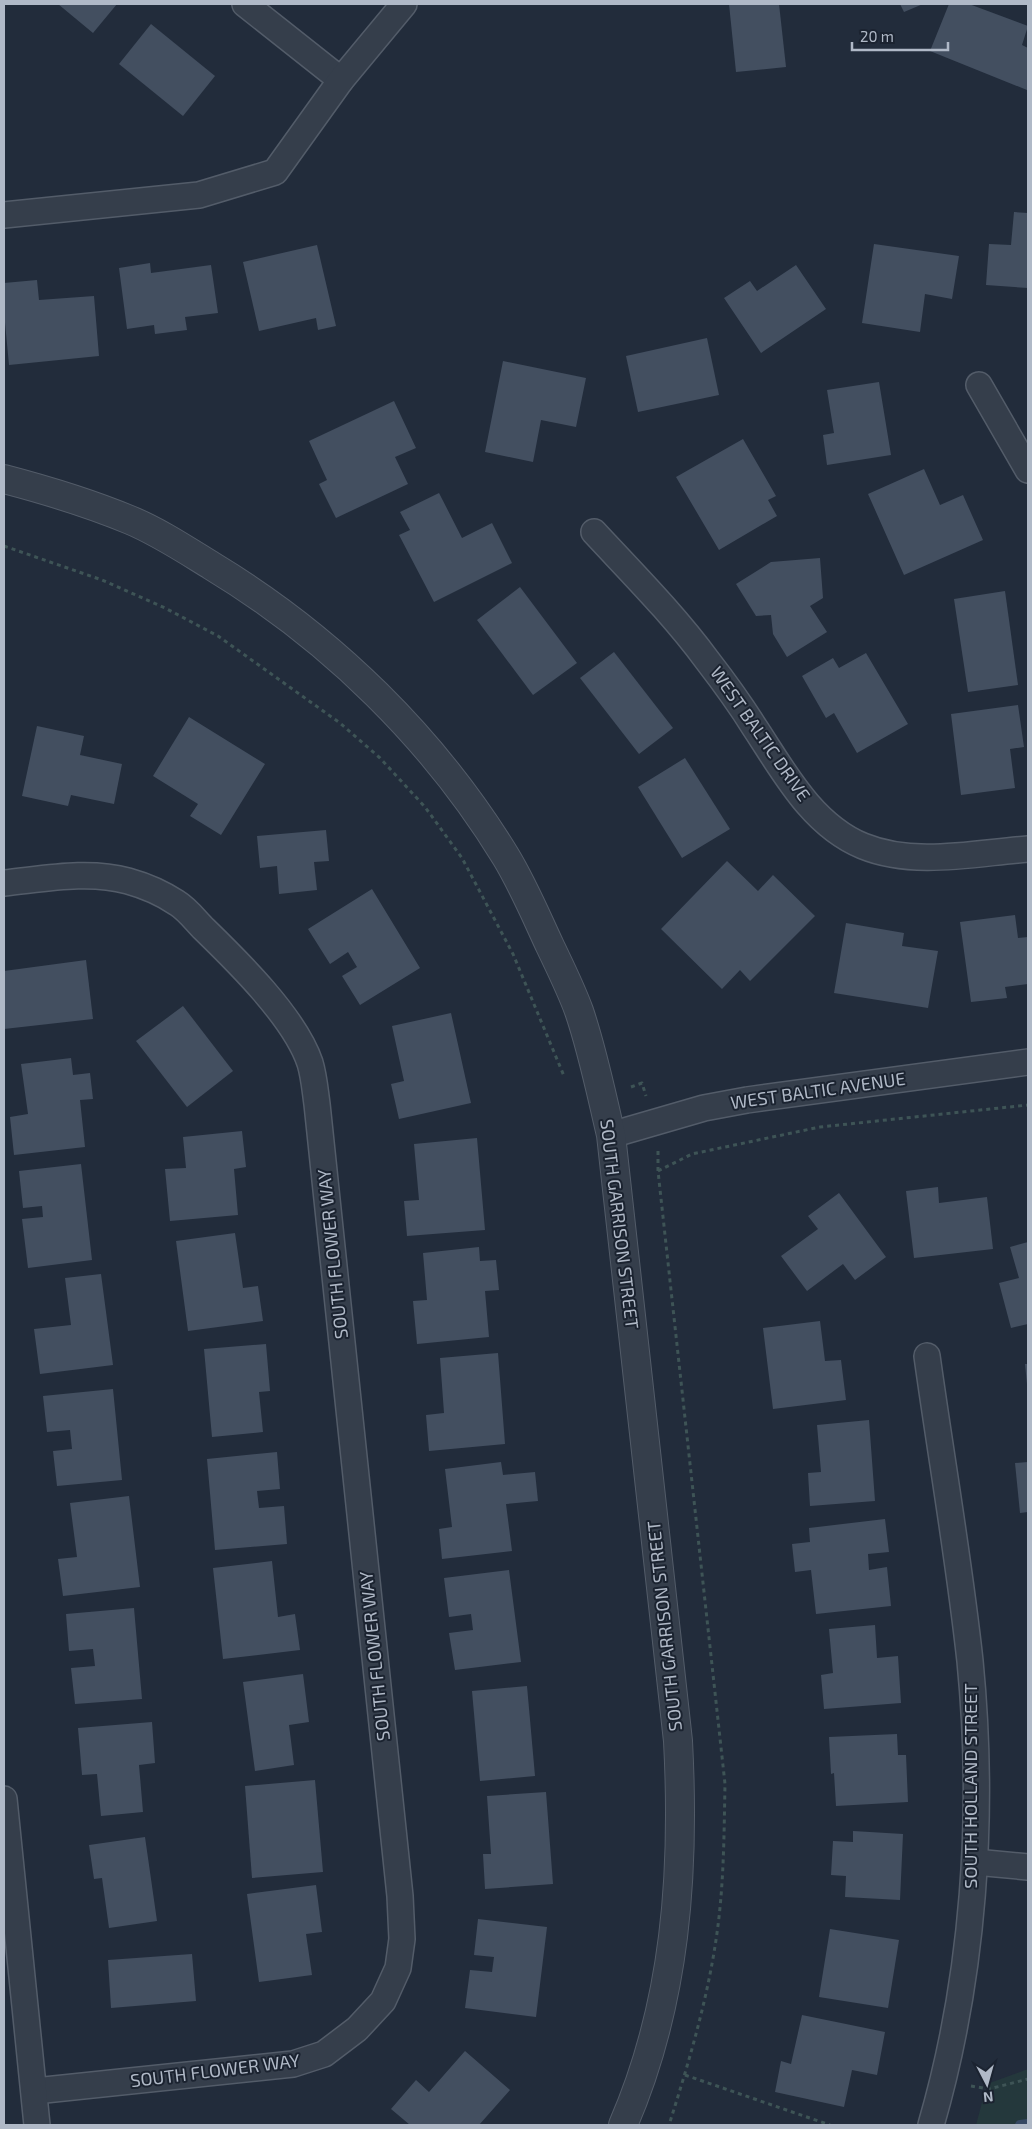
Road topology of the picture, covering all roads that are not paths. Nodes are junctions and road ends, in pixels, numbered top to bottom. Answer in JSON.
{"nodes":[{"id":1,"x":245,"y":4,"type":"edge"},
{"id":2,"x":404,"y":4,"type":"edge"},
{"id":3,"x":341,"y":80,"type":"junction"},
{"id":4,"x":4,"y":215,"type":"edge"},
{"id":5,"x":979,"y":385,"type":"dead end"},
{"id":6,"x":1028,"y":470,"type":"edge"},
{"id":7,"x":4,"y":479,"type":"edge"},
{"id":8,"x":594,"y":532,"type":"dead end"},
{"id":9,"x":1028,"y":849,"type":"edge"},
{"id":10,"x":4,"y":884,"type":"edge"},
{"id":11,"x":1028,"y":1062,"type":"edge"},
{"id":12,"x":611,"y":1135,"type":"junction"},
{"id":13,"x":927,"y":1356,"type":"dead end"},
{"id":14,"x":4,"y":1799,"type":"edge"},
{"id":15,"x":975,"y":1862,"type":"junction"},
{"id":16,"x":1028,"y":1867,"type":"edge"},
{"id":17,"x":35,"y":2091,"type":"junction"},
{"id":18,"x":37,"y":2125,"type":"edge"},
{"id":19,"x":623,"y":2125,"type":"edge"},
{"id":20,"x":931,"y":2125,"type":"edge"}],
"edges":[{"from":1,"to":3,"type":"street"},
{"from":2,"to":3,"type":"street"},
{"from":3,"to":4,"type":"street"},
{"from":5,"to":6,"type":"street"},
{"from":7,"to":12,"type":"street","name":"SOUTH GARRISON STREET"},
{"from":8,"to":9,"type":"street","name":"WEST BALTIC DRIVE"},
{"from":10,"to":17,"type":"street","name":"SOUTH FLOWER WAY"},
{"from":11,"to":12,"type":"street","name":"WEST BALTIC AVENUE"},
{"from":12,"to":19,"type":"street","name":"SOUTH GARRISON STREET"},
{"from":13,"to":15,"type":"street","name":"SOUTH HOLLAND STREET"},
{"from":14,"to":17,"type":"street"},
{"from":15,"to":16,"type":"street"},
{"from":15,"to":20,"type":"street","name":"SOUTH HOLLAND STREET"},
{"from":17,"to":18,"type":"street"}]}
